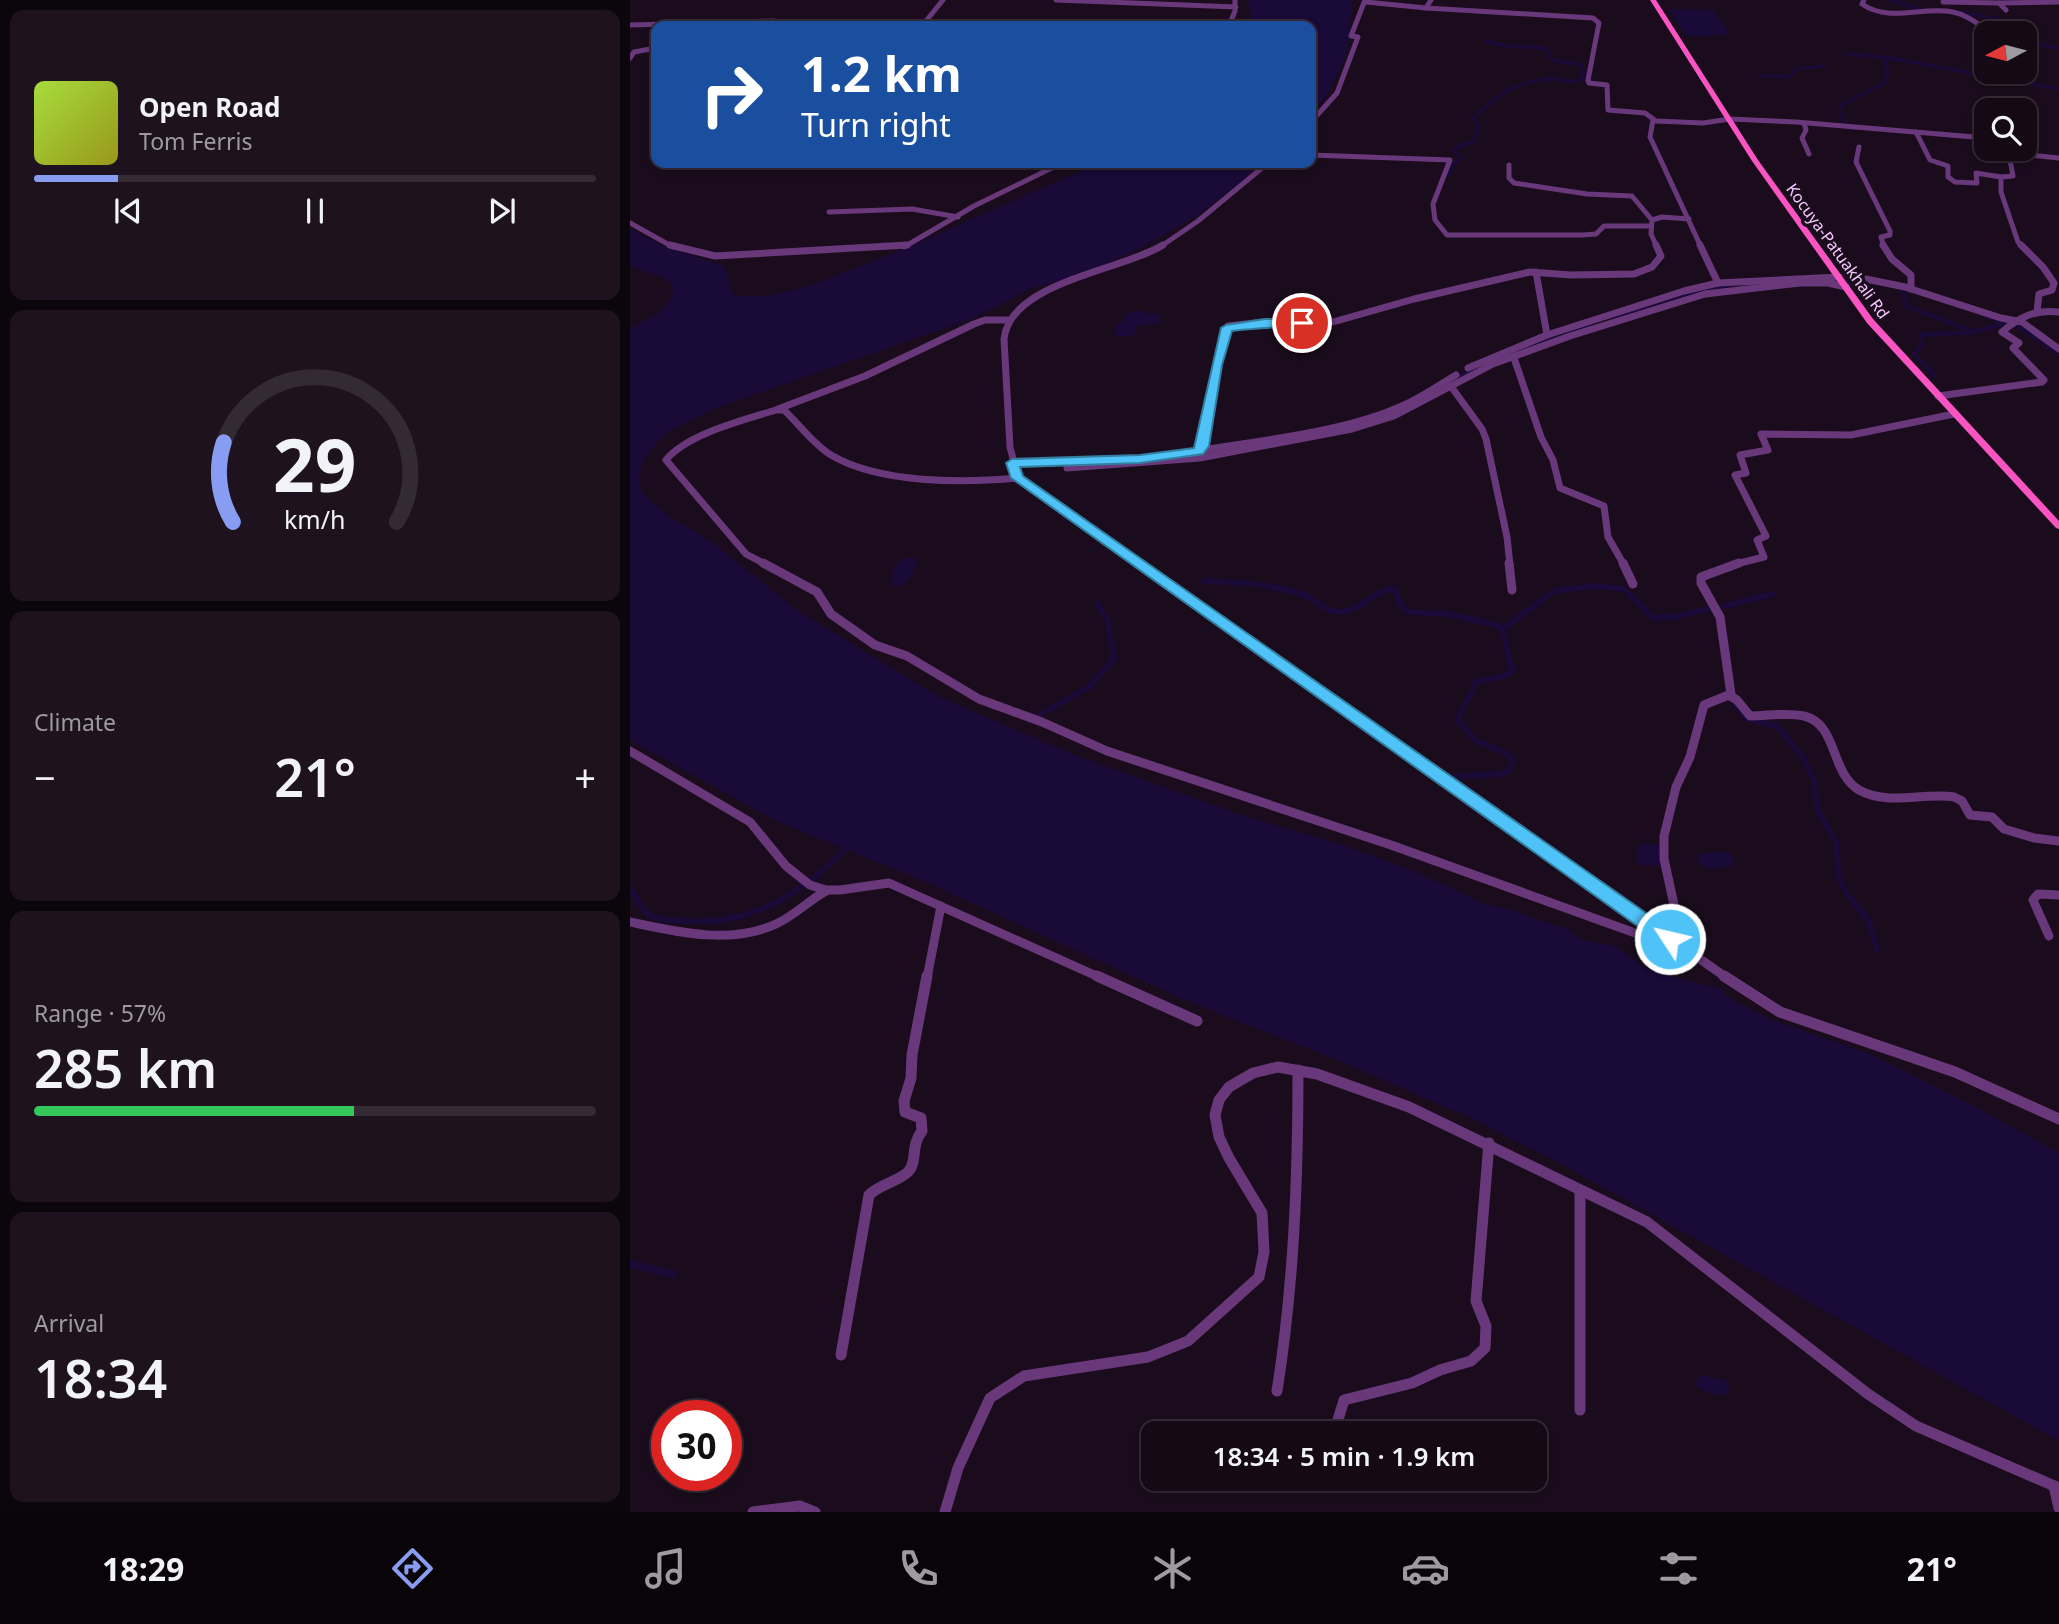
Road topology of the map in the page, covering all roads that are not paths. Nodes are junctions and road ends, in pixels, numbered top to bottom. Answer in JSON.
{"nodes":[{"id":1,"x":943,"y":0,"type":"edge"},
{"id":2,"x":1056,"y":0,"type":"edge"},
{"id":3,"x":1235,"y":0,"type":"edge"},
{"id":4,"x":1431,"y":0,"type":"edge"},
{"id":5,"x":1653,"y":0,"type":"edge"},
{"id":6,"x":1864,"y":0,"type":"edge"},
{"id":7,"x":1365,"y":1,"type":"edge"},
{"id":8,"x":1942,"y":1,"type":"edge"},
{"id":9,"x":2059,"y":2,"type":"edge"},
{"id":10,"x":1999,"y":3,"type":"junction"},
{"id":11,"x":1236,"y":7,"type":"junction"},
{"id":12,"x":1426,"y":8,"type":"junction"},
{"id":13,"x":1964,"y":10,"type":"dead end"},
{"id":14,"x":2006,"y":10,"type":"dead end"},
{"id":15,"x":927,"y":21,"type":"edge"},
{"id":16,"x":1231,"y":21,"type":"edge"},
{"id":17,"x":1974,"y":22,"type":"edge"},
{"id":18,"x":630,"y":25,"type":"edge"},
{"id":19,"x":651,"y":25,"type":"edge"},
{"id":20,"x":651,"y":49,"type":"edge"},
{"id":21,"x":630,"y":58,"type":"edge"},
{"id":22,"x":1316,"y":116,"type":"edge"},
{"id":23,"x":1730,"y":119,"type":"junction"},
{"id":24,"x":1653,"y":120,"type":"junction"},
{"id":25,"x":1804,"y":123,"type":"junction"},
{"id":26,"x":1916,"y":132,"type":"junction"},
{"id":27,"x":1974,"y":137,"type":"edge"},
{"id":28,"x":1859,"y":146,"type":"dead end"},
{"id":29,"x":1809,"y":154,"type":"dead end"},
{"id":30,"x":1316,"y":155,"type":"edge"},
{"id":31,"x":2037,"y":155,"type":"edge"},
{"id":32,"x":2059,"y":158,"type":"edge"},
{"id":33,"x":2010,"y":161,"type":"edge"},
{"id":34,"x":1509,"y":165,"type":"dead end"},
{"id":35,"x":1052,"y":168,"type":"edge"},
{"id":36,"x":1262,"y":168,"type":"edge"},
{"id":37,"x":2001,"y":177,"type":"junction"},
{"id":38,"x":828,"y":212,"type":"dead end"},
{"id":39,"x":958,"y":217,"type":"junction"},
{"id":40,"x":1689,"y":219,"type":"junction"},
{"id":41,"x":630,"y":223,"type":"edge"},
{"id":42,"x":1651,"y":223,"type":"junction"},
{"id":43,"x":1536,"y":272,"type":"junction"},
{"id":44,"x":1861,"y":278,"type":"dead end"},
{"id":45,"x":1842,"y":282,"type":"junction"},
{"id":46,"x":1718,"y":283,"type":"junction"},
{"id":47,"x":1911,"y":289,"type":"junction"},
{"id":48,"x":2037,"y":311,"type":"dead end"},
{"id":49,"x":2059,"y":312,"type":"edge"},
{"id":50,"x":1009,"y":320,"type":"junction"},
{"id":51,"x":2011,"y":324,"type":"junction"},
{"id":52,"x":1547,"y":335,"type":"junction"},
{"id":53,"x":2059,"y":349,"type":"edge"},
{"id":54,"x":1514,"y":358,"type":"junction"},
{"id":55,"x":1450,"y":385,"type":"junction"},
{"id":56,"x":1938,"y":396,"type":"junction"},
{"id":57,"x":776,"y":410,"type":"junction"},
{"id":58,"x":1954,"y":414,"type":"junction"},
{"id":59,"x":1198,"y":452,"type":"junction"},
{"id":60,"x":1012,"y":463,"type":"junction"},
{"id":61,"x":1067,"y":468,"type":"dead end"},
{"id":62,"x":1018,"y":478,"type":"junction"},
{"id":63,"x":2059,"y":526,"type":"edge"},
{"id":64,"x":1633,"y":584,"type":"dead end"},
{"id":65,"x":1512,"y":590,"type":"dead end"},
{"id":66,"x":1730,"y":696,"type":"junction"},
{"id":67,"x":630,"y":751,"type":"edge"},
{"id":68,"x":2059,"y":841,"type":"edge"},
{"id":69,"x":826,"y":890,"type":"junction"},
{"id":70,"x":2059,"y":895,"type":"edge"},
{"id":71,"x":941,"y":906,"type":"junction"},
{"id":72,"x":630,"y":922,"type":"edge"},
{"id":73,"x":2049,"y":936,"type":"dead end"},
{"id":74,"x":1670,"y":939,"type":"junction"},
{"id":75,"x":1689,"y":953,"type":"junction"},
{"id":76,"x":1197,"y":1021,"type":"dead end"},
{"id":77,"x":1298,"y":1070,"type":"junction"},
{"id":78,"x":2059,"y":1119,"type":"edge"},
{"id":79,"x":1489,"y":1143,"type":"junction"},
{"id":80,"x":1580,"y":1191,"type":"junction"},
{"id":81,"x":841,"y":1355,"type":"dead end"},
{"id":82,"x":1277,"y":1391,"type":"dead end"},
{"id":83,"x":1580,"y":1410,"type":"dead end"},
{"id":84,"x":1337,"y":1421,"type":"edge"},
{"id":85,"x":2057,"y":1487,"type":"edge"},
{"id":86,"x":2059,"y":1507,"type":"edge"},
{"id":87,"x":753,"y":1512,"type":"edge"},
{"id":88,"x":815,"y":1512,"type":"edge"},
{"id":89,"x":945,"y":1512,"type":"edge"}],
"edges":[{"from":1,"to":15,"type":"street"},
{"from":2,"to":11,"type":"street"},
{"from":3,"to":11,"type":"street"},
{"from":4,"to":12,"type":"street"},
{"from":5,"to":23,"type":"main road","name":"Kocuya-Patuakhali Rd"},
{"from":6,"to":17,"type":"street"},
{"from":7,"to":12,"type":"street"},
{"from":7,"to":22,"type":"street"},
{"from":8,"to":10,"type":"street"},
{"from":8,"to":13,"type":"street"},
{"from":9,"to":10,"type":"street"},
{"from":10,"to":14,"type":"street"},
{"from":11,"to":16,"type":"street"},
{"from":12,"to":24,"type":"street"},
{"from":18,"to":19,"type":"street"},
{"from":20,"to":21,"type":"street"},
{"from":23,"to":24,"type":"street"},
{"from":23,"to":25,"type":"street"},
{"from":23,"to":45,"type":"main road","name":"Kocuya-Patuakhali Rd"},
{"from":24,"to":40,"type":"street"},
{"from":25,"to":26,"type":"street"},
{"from":25,"to":29,"type":"street"},
{"from":26,"to":27,"type":"street"},
{"from":26,"to":37,"type":"street"},
{"from":28,"to":47,"type":"street"},
{"from":30,"to":42,"type":"street"},
{"from":31,"to":32,"type":"street"},
{"from":33,"to":37,"type":"street"},
{"from":34,"to":42,"type":"street"},
{"from":35,"to":39,"type":"street"},
{"from":36,"to":50,"type":"street"},
{"from":37,"to":48,"type":"street"},
{"from":38,"to":39,"type":"street"},
{"from":39,"to":41,"type":"street"},
{"from":40,"to":42,"type":"street"},
{"from":40,"to":46,"type":"street"},
{"from":42,"to":43,"type":"street"},
{"from":43,"to":52,"type":"street"},
{"from":43,"to":59,"type":"street"},
{"from":44,"to":47,"type":"street"},
{"from":45,"to":46,"type":"street"},
{"from":45,"to":54,"type":"street"},
{"from":45,"to":56,"type":"main road","name":"Kocuya-Patuakhali Rd"},
{"from":46,"to":52,"type":"street"},
{"from":47,"to":51,"type":"street"},
{"from":49,"to":51,"type":"street"},
{"from":50,"to":57,"type":"street"},
{"from":50,"to":60,"type":"street"},
{"from":51,"to":53,"type":"street"},
{"from":51,"to":56,"type":"street"},
{"from":52,"to":59,"type":"street"},
{"from":54,"to":55,"type":"street"},
{"from":54,"to":64,"type":"street"},
{"from":55,"to":61,"type":"street"},
{"from":55,"to":65,"type":"street"},
{"from":56,"to":58,"type":"main road","name":"Kocuya-Patuakhali Rd"},
{"from":57,"to":62,"type":"street"},
{"from":57,"to":75,"type":"street"},
{"from":58,"to":63,"type":"main road","name":"Kocuya-Patuakhali Rd"},
{"from":58,"to":66,"type":"street"},
{"from":59,"to":60,"type":"street"},
{"from":60,"to":62,"type":"street"},
{"from":62,"to":74,"type":"street"},
{"from":66,"to":68,"type":"street"},
{"from":66,"to":74,"type":"street"},
{"from":67,"to":69,"type":"street"},
{"from":69,"to":71,"type":"street"},
{"from":69,"to":72,"type":"street"},
{"from":70,"to":73,"type":"street"},
{"from":71,"to":76,"type":"street"},
{"from":71,"to":81,"type":"street"},
{"from":74,"to":75,"type":"street"},
{"from":75,"to":78,"type":"street"},
{"from":77,"to":79,"type":"street"},
{"from":77,"to":82,"type":"street"},
{"from":77,"to":89,"type":"street"},
{"from":79,"to":80,"type":"street"},
{"from":79,"to":84,"type":"street"},
{"from":80,"to":83,"type":"street"},
{"from":80,"to":85,"type":"street"},
{"from":85,"to":86,"type":"street"},
{"from":87,"to":88,"type":"street"}]}
